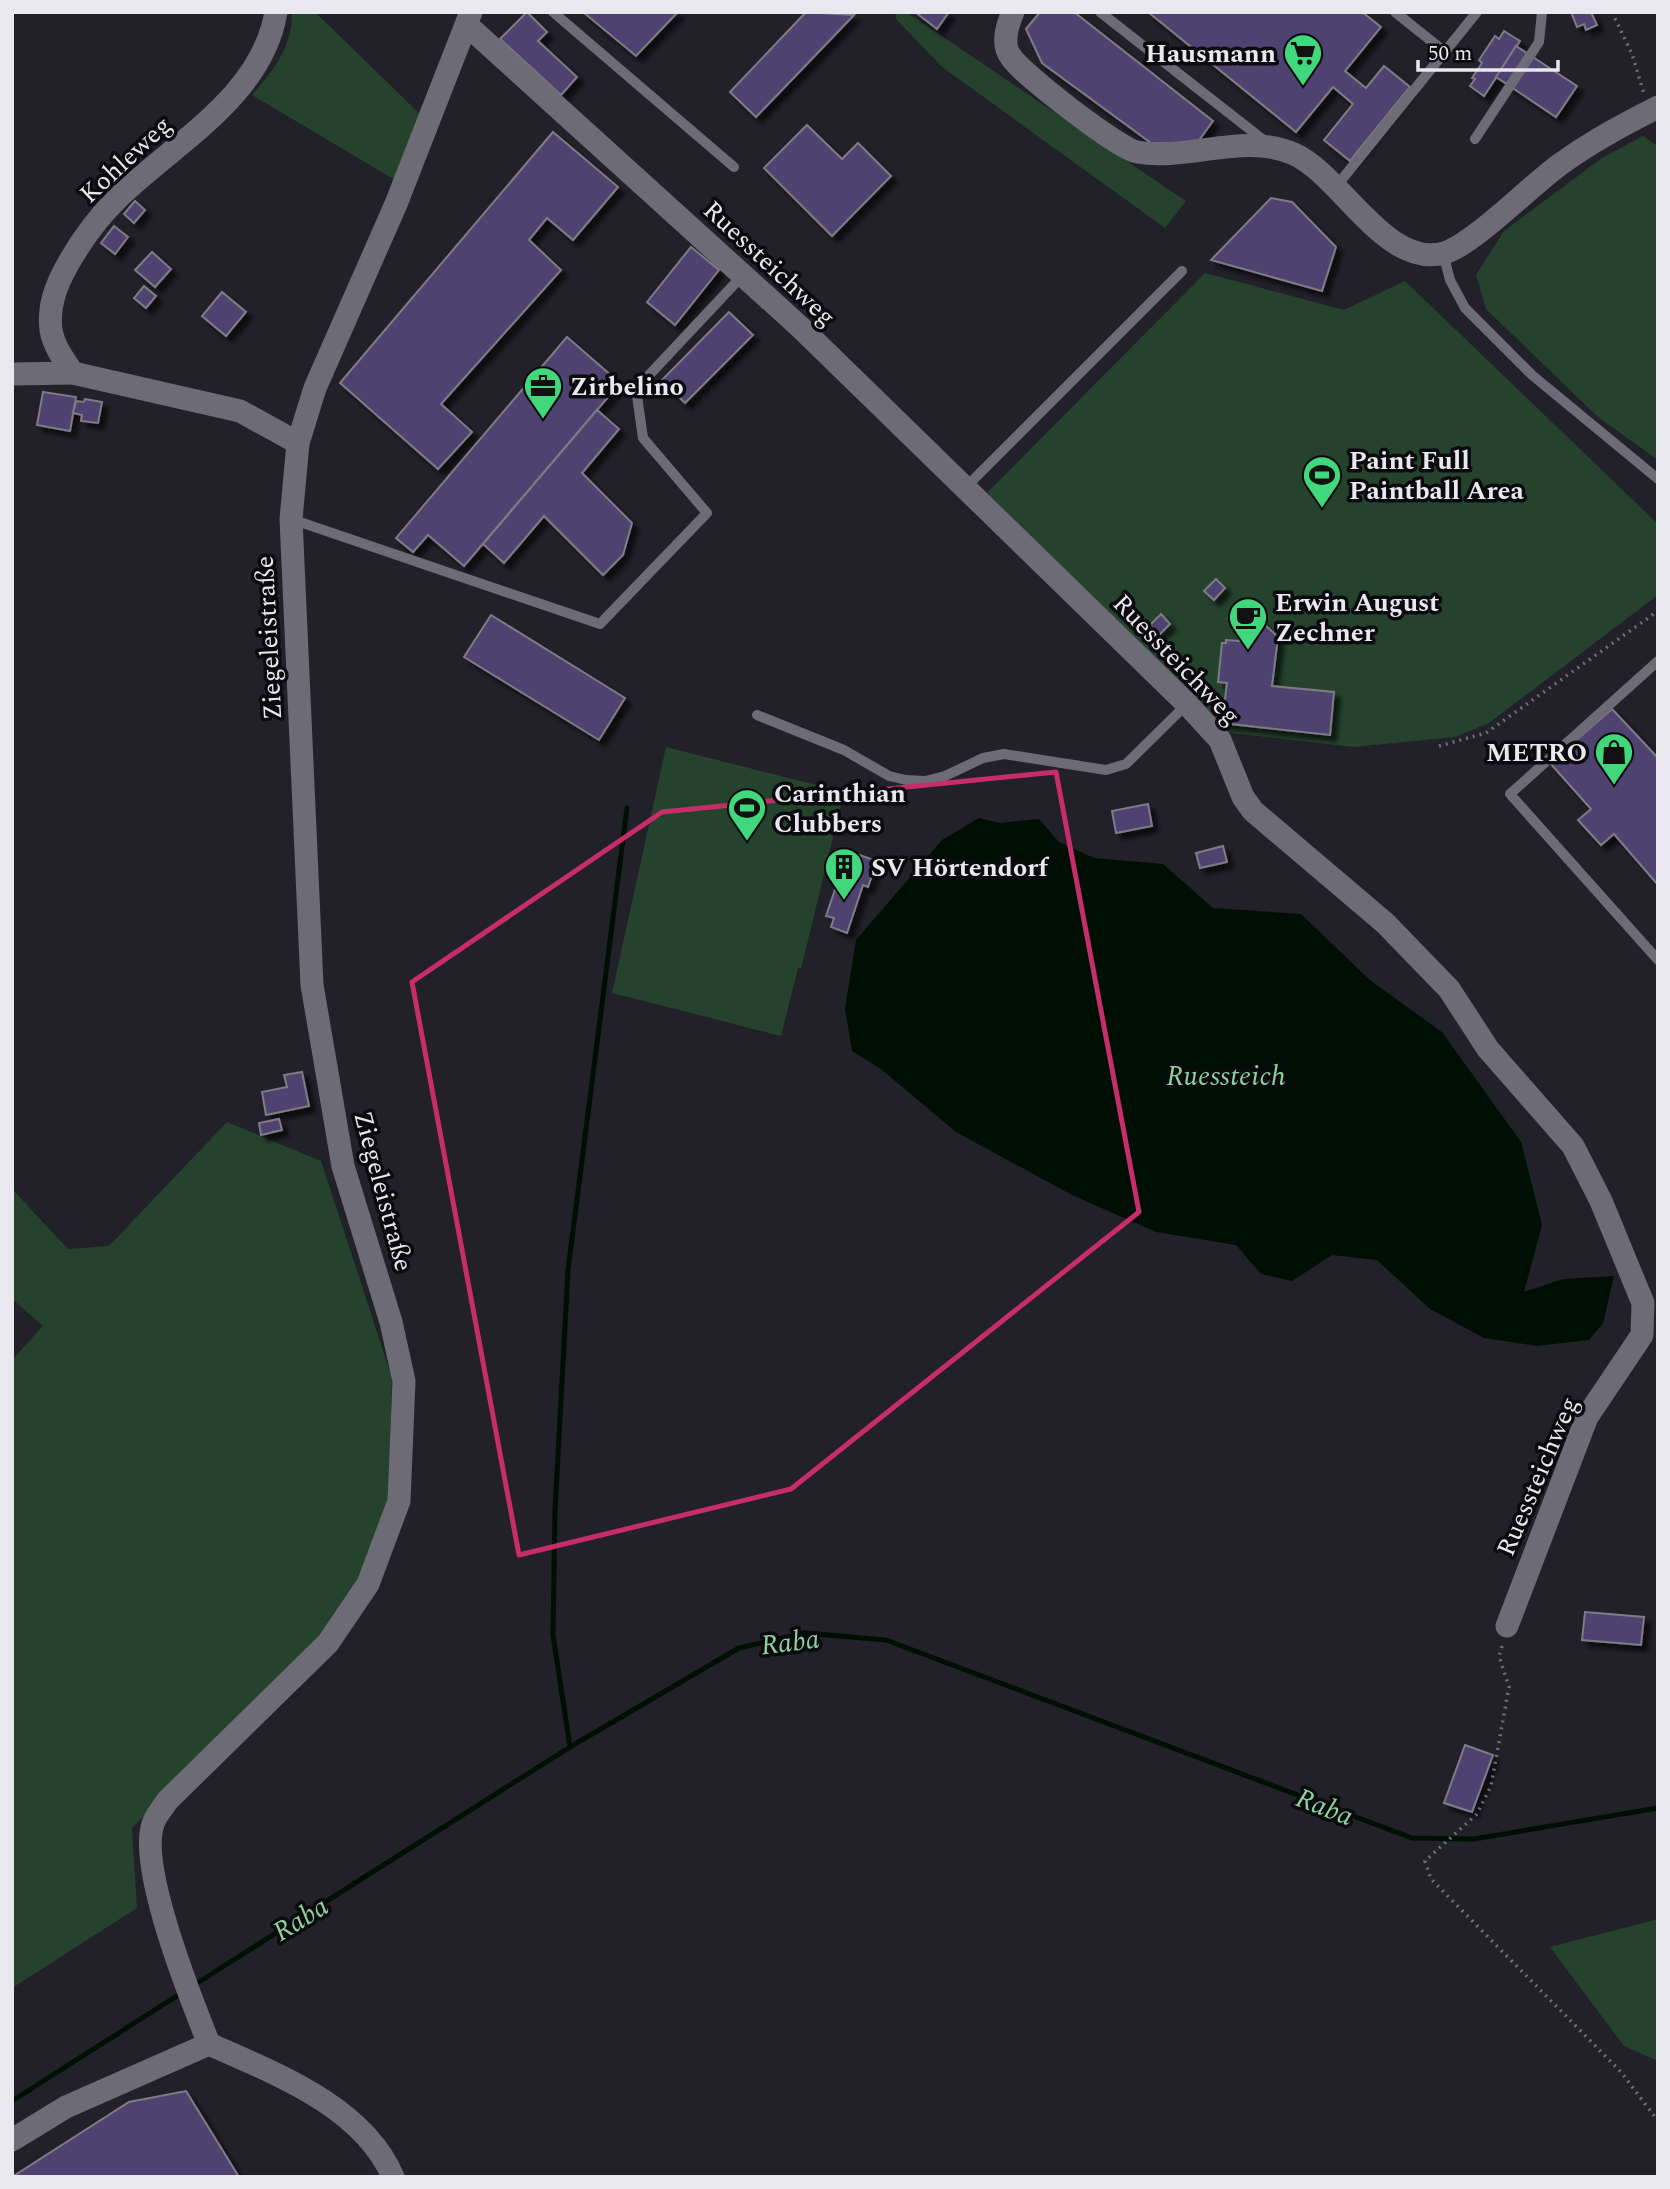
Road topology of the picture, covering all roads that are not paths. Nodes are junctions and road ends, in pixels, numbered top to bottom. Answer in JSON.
{"nodes":[{"id":1,"x":276,"y":12,"type":"edge"},
{"id":2,"x":553,"y":12,"type":"edge"},
{"id":3,"x":1013,"y":12,"type":"edge"},
{"id":4,"x":1100,"y":12,"type":"edge"},
{"id":5,"x":1395,"y":12,"type":"edge"},
{"id":6,"x":1477,"y":12,"type":"edge"},
{"id":7,"x":1542,"y":12,"type":"edge"},
{"id":8,"x":470,"y":19,"type":"edge"},
{"id":9,"x":1445,"y":52,"type":"junction"},
{"id":10,"x":1655,"y":108,"type":"edge"},
{"id":11,"x":1475,"y":139,"type":"dead end"},
{"id":12,"x":1274,"y":148,"type":"junction"},
{"id":13,"x":734,"y":167,"type":"dead end"},
{"id":14,"x":1335,"y":188,"type":"junction"},
{"id":15,"x":1443,"y":253,"type":"junction"},
{"id":16,"x":1182,"y":271,"type":"dead end"},
{"id":17,"x":743,"y":275,"type":"junction"},
{"id":18,"x":73,"y":373,"type":"junction"},
{"id":19,"x":12,"y":374,"type":"edge"},
{"id":20,"x":298,"y":443,"type":"junction"},
{"id":21,"x":1658,"y":479,"type":"edge"},
{"id":22,"x":965,"y":488,"type":"junction"},
{"id":23,"x":291,"y":519,"type":"junction"},
{"id":24,"x":1658,"y":661,"type":"edge"},
{"id":25,"x":1187,"y":704,"type":"junction"},
{"id":26,"x":757,"y":715,"type":"dead end"},
{"id":27,"x":1658,"y":960,"type":"edge"},
{"id":28,"x":1507,"y":1626,"type":"road end"},
{"id":29,"x":209,"y":2044,"type":"junction"},
{"id":30,"x":12,"y":2140,"type":"edge"},
{"id":31,"x":393,"y":2177,"type":"edge"}],
"edges":[{"from":1,"to":18,"type":"street","name":"Kohleweg"},
{"from":2,"to":13,"type":"lane"},
{"from":3,"to":12,"type":"street"},
{"from":4,"to":12,"type":"lane"},
{"from":5,"to":9,"type":"lane"},
{"from":6,"to":9,"type":"lane"},
{"from":7,"to":11,"type":"lane"},
{"from":8,"to":17,"type":"street","name":"Ruessteichweg"},
{"from":8,"to":20,"type":"street","name":"Ziegeleistraße"},
{"from":9,"to":14,"type":"lane"},
{"from":10,"to":15,"type":"street"},
{"from":12,"to":14,"type":"street"},
{"from":14,"to":15,"type":"street"},
{"from":15,"to":21,"type":"lane"},
{"from":16,"to":22,"type":"lane"},
{"from":17,"to":22,"type":"street","name":"Ruessteichweg"},
{"from":17,"to":23,"type":"lane"},
{"from":18,"to":19,"type":"street"},
{"from":18,"to":20,"type":"street"},
{"from":20,"to":23,"type":"street","name":"Ziegeleistraße"},
{"from":22,"to":25,"type":"street","name":"Ruessteichweg"},
{"from":23,"to":29,"type":"street","name":"Ziegeleistraße"},
{"from":24,"to":27,"type":"lane"},
{"from":25,"to":26,"type":"lane"},
{"from":25,"to":28,"type":"street","name":"Ruessteichweg"},
{"from":29,"to":30,"type":"street"},
{"from":29,"to":31,"type":"street"}]}
